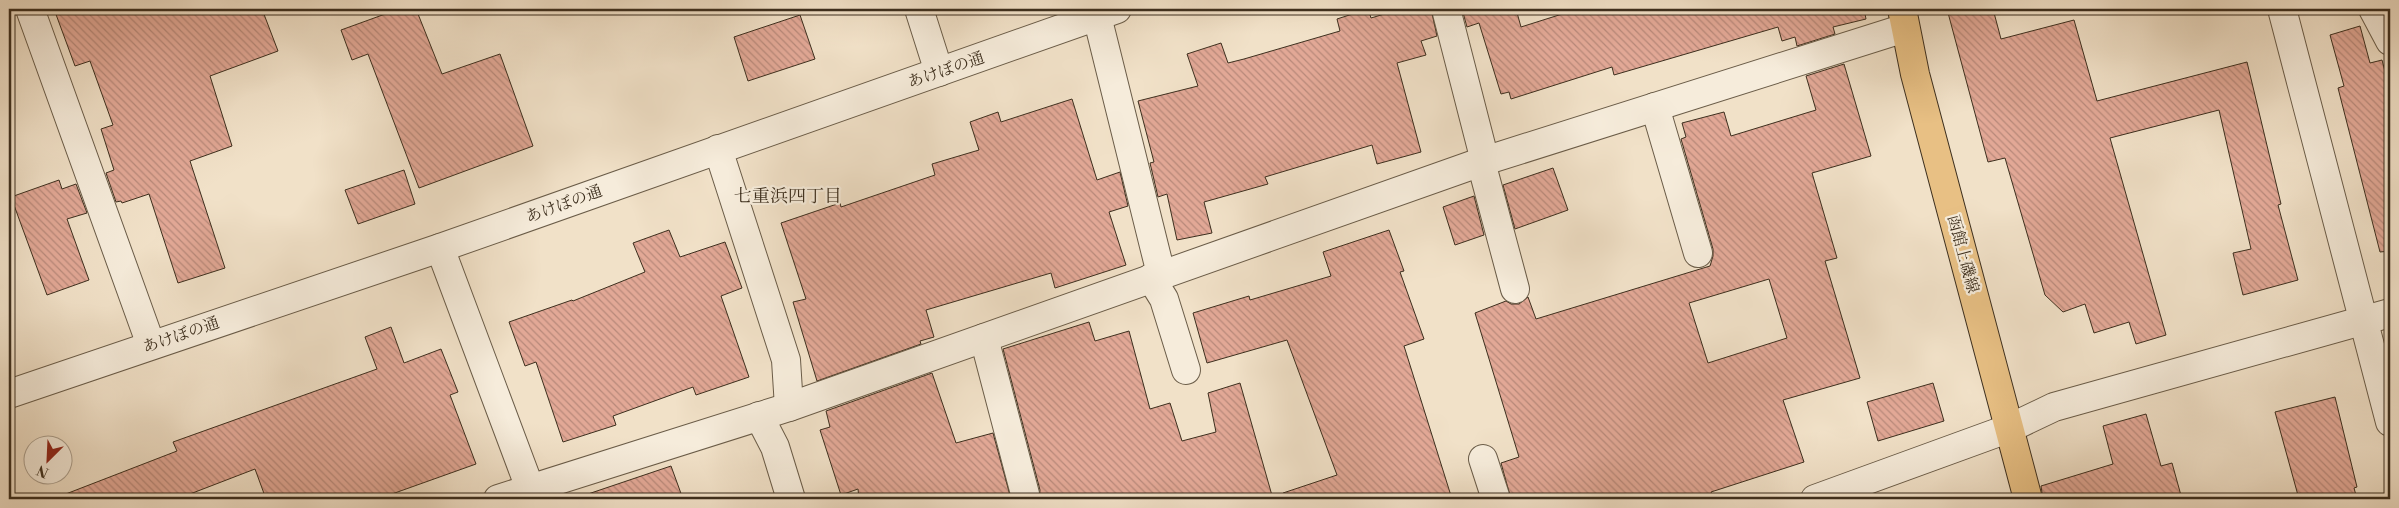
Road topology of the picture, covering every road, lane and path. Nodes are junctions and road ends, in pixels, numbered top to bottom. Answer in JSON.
{"nodes":[{"id":1,"x":30,"y":9,"type":"edge"},
{"id":2,"x":918,"y":9,"type":"edge"},
{"id":3,"x":1446,"y":9,"type":"edge"},
{"id":4,"x":2282,"y":9,"type":"edge"},
{"id":5,"x":2374,"y":9,"type":"edge"},
{"id":6,"x":1107,"y":12,"type":"edge"},
{"id":7,"x":1903,"y":18,"type":"edge"},
{"id":8,"x":2390,"y":41,"type":"edge"},
{"id":9,"x":939,"y":72,"type":"junction"},
{"id":10,"x":1655,"y":107,"type":"junction"},
{"id":11,"x":718,"y":149,"type":"junction"},
{"id":12,"x":1483,"y":162,"type":"junction"},
{"id":13,"x":440,"y":248,"type":"junction"},
{"id":14,"x":1698,"y":253,"type":"dead end"},
{"id":15,"x":1156,"y":276,"type":"junction"},
{"id":16,"x":1515,"y":289,"type":"dead end"},
{"id":17,"x":2390,"y":314,"type":"edge"},
{"id":18,"x":2364,"y":322,"type":"junction"},
{"id":19,"x":984,"y":338,"type":"junction"},
{"id":20,"x":151,"y":345,"type":"junction"},
{"id":21,"x":1186,"y":370,"type":"dead end"},
{"id":22,"x":9,"y":394,"type":"edge"},
{"id":23,"x":789,"y":407,"type":"junction"},
{"id":24,"x":759,"y":416,"type":"junction"},
{"id":25,"x":2390,"y":422,"type":"edge"},
{"id":26,"x":2010,"y":428,"type":"junction"},
{"id":27,"x":1483,"y":459,"type":"dead end"},
{"id":28,"x":531,"y":493,"type":"edge"},
{"id":29,"x":1025,"y":494,"type":"dead end"},
{"id":30,"x":498,"y":499,"type":"edge"},
{"id":31,"x":791,"y":499,"type":"edge"},
{"id":32,"x":1496,"y":499,"type":"edge"},
{"id":33,"x":1815,"y":499,"type":"edge"},
{"id":34,"x":2028,"y":499,"type":"edge"}],
"edges":[{"from":1,"to":20,"type":"street"},
{"from":2,"to":9,"type":"street"},
{"from":3,"to":12,"type":"street"},
{"from":4,"to":18,"type":"street"},
{"from":5,"to":8,"type":"street"},
{"from":6,"to":9,"type":"street","name":"あけぼの通"},
{"from":6,"to":15,"type":"street"},
{"from":7,"to":10,"type":"street"},
{"from":7,"to":26,"type":"main road","name":"函館上磯線"},
{"from":9,"to":11,"type":"street","name":"あけぼの通"},
{"from":10,"to":12,"type":"street"},
{"from":10,"to":14,"type":"street"},
{"from":11,"to":13,"type":"street","name":"あけぼの通"},
{"from":11,"to":23,"type":"street"},
{"from":12,"to":15,"type":"street"},
{"from":12,"to":16,"type":"street"},
{"from":13,"to":20,"type":"street","name":"あけぼの通"},
{"from":13,"to":28,"type":"street"},
{"from":15,"to":19,"type":"street"},
{"from":15,"to":21,"type":"street"},
{"from":17,"to":18,"type":"street"},
{"from":18,"to":25,"type":"street"},
{"from":18,"to":26,"type":"street"},
{"from":19,"to":23,"type":"street"},
{"from":19,"to":29,"type":"street"},
{"from":20,"to":22,"type":"street","name":"あけぼの通"},
{"from":23,"to":24,"type":"street"},
{"from":24,"to":28,"type":"street"},
{"from":24,"to":31,"type":"street"},
{"from":26,"to":33,"type":"street"},
{"from":26,"to":34,"type":"main road","name":"函館上磯線"},
{"from":27,"to":32,"type":"street"},
{"from":28,"to":30,"type":"street"}]}
